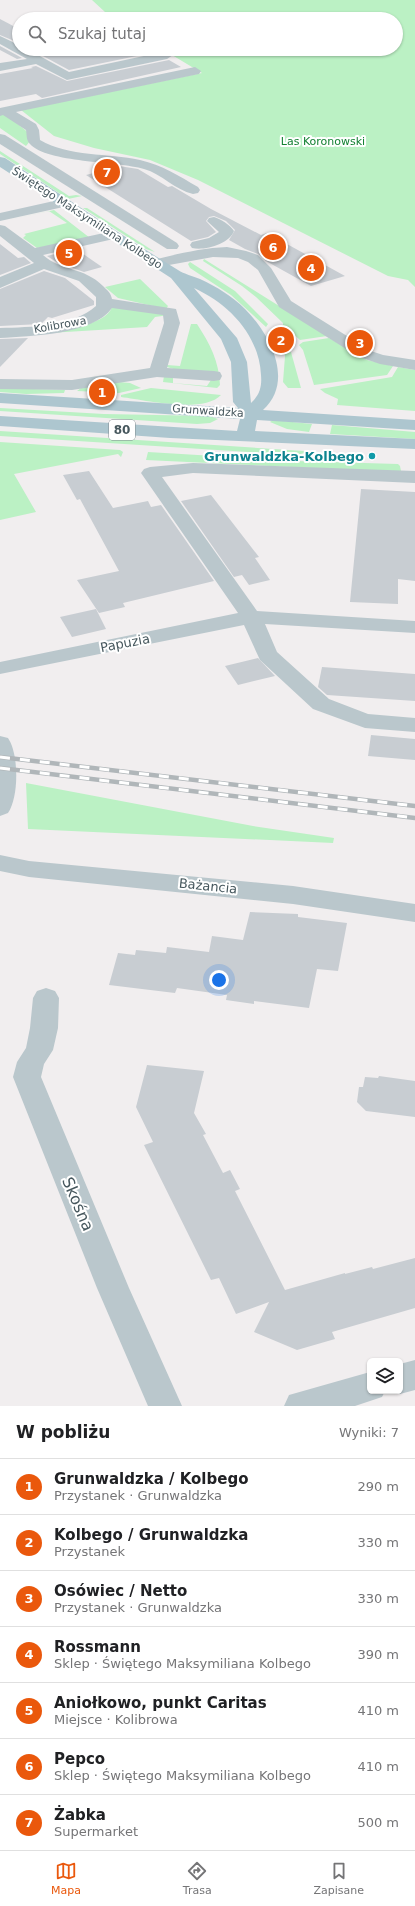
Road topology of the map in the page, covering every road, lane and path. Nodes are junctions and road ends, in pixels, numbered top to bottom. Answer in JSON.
{"nodes":[{"id":1,"x":0,"y":39,"type":"edge"},
{"id":2,"x":12,"y":46,"type":"edge"},
{"id":3,"x":31,"y":56,"type":"edge"},
{"id":4,"x":162,"y":56,"type":"edge"},
{"id":5,"x":38,"y":60,"type":"junction"},
{"id":6,"x":0,"y":67,"type":"edge"},
{"id":7,"x":195,"y":71,"type":"dead end"},
{"id":8,"x":2,"y":111,"type":"edge"},
{"id":9,"x":0,"y":138,"type":"edge"},
{"id":10,"x":0,"y":161,"type":"edge"},
{"id":11,"x":193,"y":190,"type":"dead end"},
{"id":12,"x":63,"y":203,"type":"junction"},
{"id":13,"x":7,"y":216,"type":"edge"},
{"id":14,"x":214,"y":222,"type":"dead end"},
{"id":15,"x":0,"y":229,"type":"edge"},
{"id":16,"x":114,"y":235,"type":"junction"},
{"id":17,"x":172,"y":246,"type":"dead end"},
{"id":18,"x":32,"y":253,"type":"junction"},
{"id":19,"x":154,"y":261,"type":"junction"},
{"id":20,"x":44,"y":264,"type":"junction"},
{"id":21,"x":174,"y":274,"type":"junction"},
{"id":22,"x":0,"y":282,"type":"edge"},
{"id":23,"x":106,"y":303,"type":"junction"},
{"id":24,"x":0,"y":333,"type":"edge"},
{"id":25,"x":415,"y":365,"type":"edge"},
{"id":26,"x":157,"y":372,"type":"junction"},
{"id":27,"x":214,"y":376,"type":"dead end"},
{"id":28,"x":0,"y":384,"type":"edge"},
{"id":29,"x":0,"y":398,"type":"edge"},
{"id":30,"x":250,"y":414,"type":"junction"},
{"id":31,"x":0,"y":421,"type":"edge"},
{"id":32,"x":415,"y":425,"type":"edge"},
{"id":33,"x":245,"y":436,"type":"junction"},
{"id":34,"x":415,"y":444,"type":"edge"},
{"id":35,"x":415,"y":478,"type":"edge"},
{"id":36,"x":250,"y":617,"type":"junction"},
{"id":37,"x":415,"y":627,"type":"edge"},
{"id":38,"x":0,"y":668,"type":"edge"},
{"id":39,"x":415,"y":725,"type":"edge"},
{"id":40,"x":0,"y":743,"type":"edge"},
{"id":41,"x":0,"y":807,"type":"edge"},
{"id":42,"x":0,"y":863,"type":"edge"},
{"id":43,"x":415,"y":913,"type":"edge"},
{"id":44,"x":46,"y":998,"type":"dead end"},
{"id":45,"x":415,"y":1375,"type":"edge"},
{"id":46,"x":403,"y":1378,"type":"edge"},
{"id":47,"x":367,"y":1388,"type":"edge"},
{"id":48,"x":165,"y":1406,"type":"edge"},
{"id":49,"x":301,"y":1406,"type":"edge"}],
"edges":[{"from":1,"to":2,"type":"street"},
{"from":3,"to":5,"type":"street"},
{"from":4,"to":5,"type":"street"},
{"from":5,"to":6,"type":"street"},
{"from":7,"to":8,"type":"street"},
{"from":8,"to":11,"type":"street"},
{"from":9,"to":17,"type":"street"},
{"from":10,"to":12,"type":"main road","name":"Świętego Maksymiliana Kolbego"},
{"from":12,"to":13,"type":"street"},
{"from":12,"to":16,"type":"main road","name":"Świętego Maksymiliana Kolbego"},
{"from":14,"to":19,"type":"street"},
{"from":15,"to":18,"type":"street"},
{"from":16,"to":18,"type":"street"},
{"from":16,"to":19,"type":"main road","name":"Świętego Maksymiliana Kolbego"},
{"from":18,"to":20,"type":"street"},
{"from":19,"to":21,"type":"main road","name":"Świętego Maksymiliana Kolbego"},
{"from":19,"to":25,"type":"street"},
{"from":20,"to":22,"type":"street"},
{"from":20,"to":23,"type":"street"},
{"from":21,"to":30,"type":"main road","name":"Świętego Maksymiliana Kolbego"},
{"from":21,"to":30,"type":"main road","name":"Świętego Maksymiliana Kolbego"},
{"from":23,"to":24,"type":"street","name":"Kolibrowa"},
{"from":23,"to":26,"type":"street"},
{"from":26,"to":27,"type":"street"},
{"from":26,"to":28,"type":"street"},
{"from":29,"to":30,"type":"main road","name":"Grunwaldzka","number":"80"},
{"from":30,"to":32,"type":"main road","name":"Grunwaldzka","number":"80"},
{"from":30,"to":33,"type":"main road"},
{"from":31,"to":33,"type":"main road","name":"Grunwaldzka","number":"80"},
{"from":33,"to":34,"type":"main road","name":"Grunwaldzka","number":"80"},
{"from":35,"to":36,"type":"street"},
{"from":36,"to":37,"type":"street","name":"Papuzia"},
{"from":36,"to":38,"type":"street","name":"Papuzia"},
{"from":36,"to":39,"type":"street"},
{"from":40,"to":41,"type":"street"},
{"from":42,"to":43,"type":"street","name":"Bażancia"},
{"from":44,"to":48,"type":"street","name":"Skośna"},
{"from":45,"to":46,"type":"street"},
{"from":47,"to":49,"type":"street"}]}
